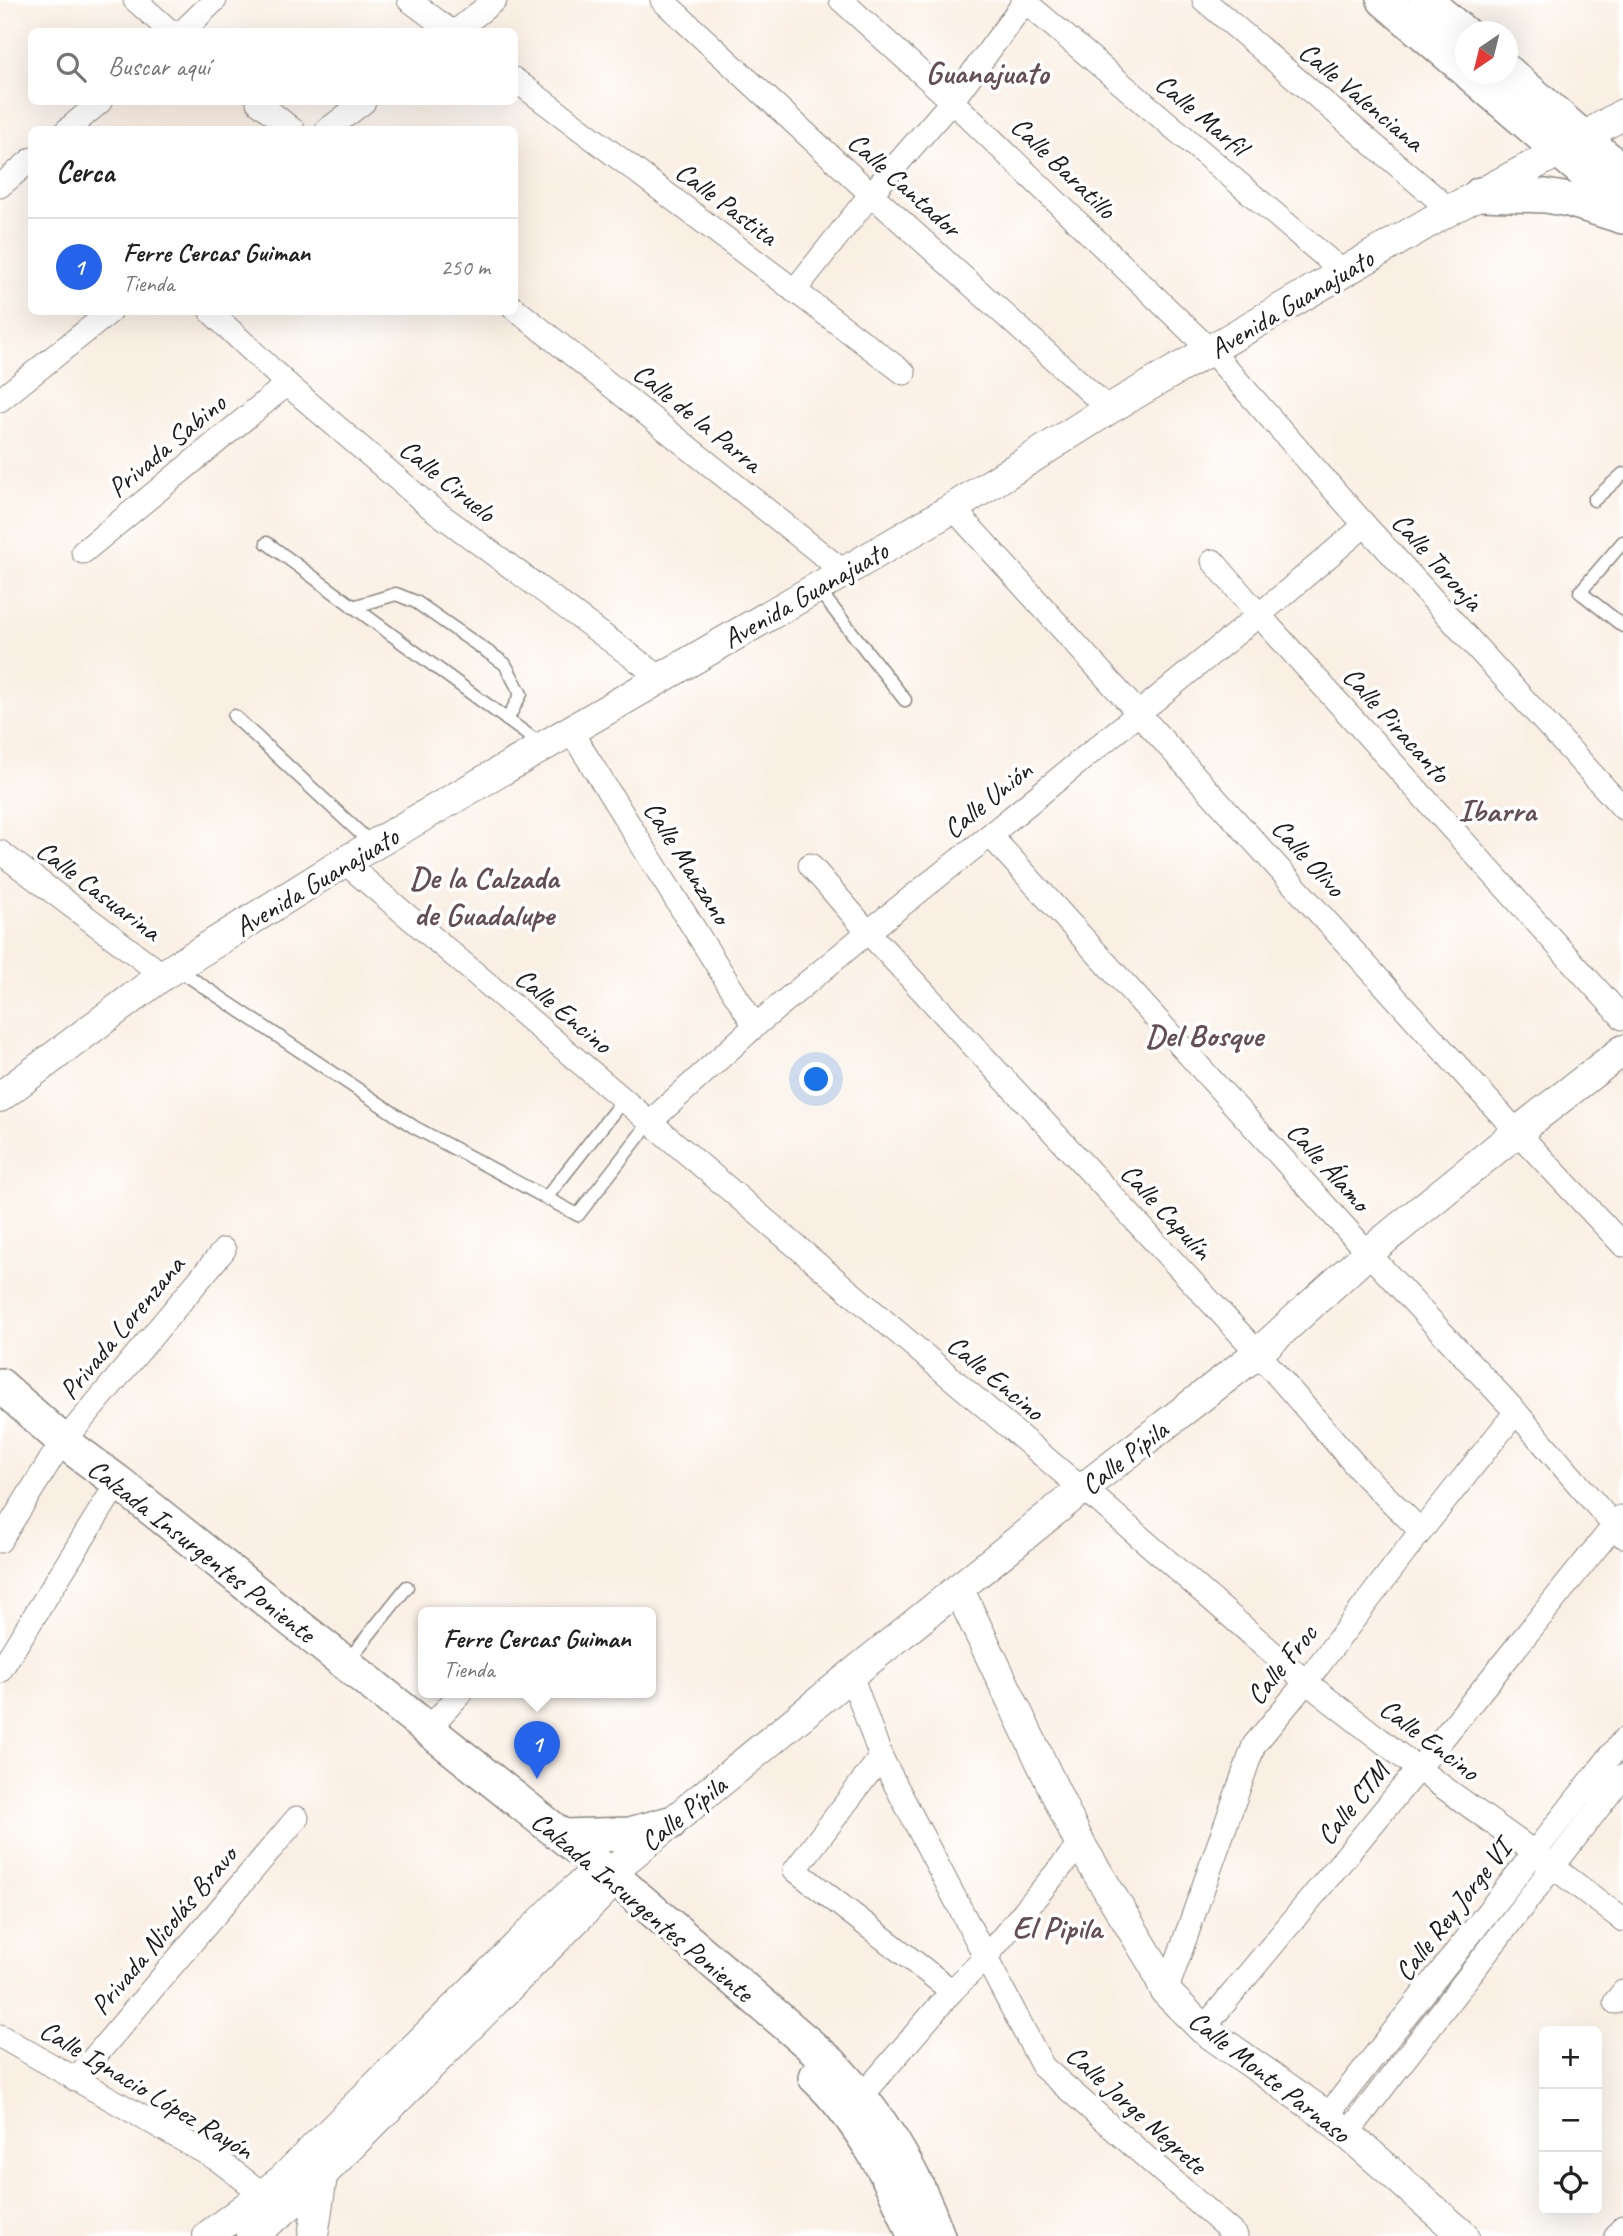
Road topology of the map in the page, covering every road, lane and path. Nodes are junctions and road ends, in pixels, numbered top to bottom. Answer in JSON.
{"nodes":[{"id":1,"x":135,"y":0,"type":"edge"},
{"id":2,"x":215,"y":0,"type":"edge"},
{"id":3,"x":409,"y":0,"type":"edge"},
{"id":4,"x":495,"y":0,"type":"edge"},
{"id":5,"x":662,"y":0,"type":"edge"},
{"id":6,"x":841,"y":0,"type":"edge"},
{"id":7,"x":1204,"y":0,"type":"edge"},
{"id":8,"x":1384,"y":0,"type":"edge"},
{"id":9,"x":1425,"y":0,"type":"edge"},
{"id":10,"x":1025,"y":1,"type":"edge"},
{"id":11,"x":1455,"y":26,"type":"edge"},
{"id":12,"x":167,"y":28,"type":"edge"},
{"id":13,"x":186,"y":28,"type":"edge"},
{"id":14,"x":448,"y":28,"type":"edge"},
{"id":15,"x":458,"y":28,"type":"edge"},
{"id":16,"x":1455,"y":61,"type":"edge"},
{"id":17,"x":518,"y":82,"type":"edge"},
{"id":18,"x":1484,"y":84,"type":"edge"},
{"id":19,"x":1518,"y":84,"type":"edge"},
{"id":20,"x":952,"y":101,"type":"junction"},
{"id":21,"x":96,"y":105,"type":"edge"},
{"id":22,"x":262,"y":105,"type":"edge"},
{"id":23,"x":359,"y":105,"type":"edge"},
{"id":24,"x":1623,"y":114,"type":"edge"},
{"id":25,"x":72,"y":126,"type":"edge"},
{"id":26,"x":288,"y":126,"type":"edge"},
{"id":27,"x":332,"y":126,"type":"edge"},
{"id":28,"x":1571,"y":144,"type":"junction"},
{"id":29,"x":28,"y":162,"type":"edge"},
{"id":30,"x":1623,"y":172,"type":"edge"},
{"id":31,"x":0,"y":186,"type":"edge"},
{"id":32,"x":871,"y":194,"type":"junction"},
{"id":33,"x":1480,"y":194,"type":"junction"},
{"id":34,"x":1623,"y":206,"type":"edge"},
{"id":35,"x":1450,"y":210,"type":"junction"},
{"id":36,"x":1623,"y":217,"type":"edge"},
{"id":37,"x":1343,"y":272,"type":"junction"},
{"id":38,"x":794,"y":291,"type":"junction"},
{"id":39,"x":518,"y":311,"type":"edge"},
{"id":40,"x":106,"y":315,"type":"edge"},
{"id":41,"x":215,"y":315,"type":"edge"},
{"id":42,"x":1212,"y":351,"type":"junction"},
{"id":43,"x":904,"y":373,"type":"dead end"},
{"id":44,"x":287,"y":384,"type":"junction"},
{"id":45,"x":0,"y":400,"type":"edge"},
{"id":46,"x":1109,"y":409,"type":"junction"},
{"id":47,"x":1623,"y":474,"type":"edge"},
{"id":48,"x":1594,"y":500,"type":"dead end"},
{"id":49,"x":953,"y":508,"type":"junction"},
{"id":50,"x":1365,"y":525,"type":"junction"},
{"id":51,"x":1623,"y":542,"type":"edge"},
{"id":52,"x":267,"y":543,"type":"dead end"},
{"id":53,"x":83,"y":552,"type":"dead end"},
{"id":54,"x":1213,"y":561,"type":"dead end"},
{"id":55,"x":844,"y":572,"type":"junction"},
{"id":56,"x":817,"y":588,"type":"junction"},
{"id":57,"x":353,"y":607,"type":"junction"},
{"id":58,"x":1259,"y":615,"type":"junction"},
{"id":59,"x":1623,"y":626,"type":"edge"},
{"id":60,"x":661,"y":678,"type":"junction"},
{"id":61,"x":905,"y":700,"type":"dead end"},
{"id":62,"x":1140,"y":713,"type":"junction"},
{"id":63,"x":234,"y":716,"type":"dead end"},
{"id":64,"x":507,"y":720,"type":"junction"},
{"id":65,"x":570,"y":730,"type":"junction"},
{"id":66,"x":543,"y":746,"type":"junction"},
{"id":67,"x":1623,"y":808,"type":"edge"},
{"id":68,"x":990,"y":835,"type":"junction"},
{"id":69,"x":374,"y":845,"type":"junction"},
{"id":70,"x":0,"y":852,"type":"edge"},
{"id":71,"x":344,"y":862,"type":"junction"},
{"id":72,"x":810,"y":865,"type":"dead end"},
{"id":73,"x":868,"y":932,"type":"junction"},
{"id":74,"x":169,"y":972,"type":"junction"},
{"id":75,"x":1623,"y":1018,"type":"edge"},
{"id":76,"x":755,"y":1026,"type":"junction"},
{"id":77,"x":1623,"y":1050,"type":"edge"},
{"id":78,"x":0,"y":1097,"type":"edge"},
{"id":79,"x":624,"y":1100,"type":"junction"},
{"id":80,"x":650,"y":1122,"type":"junction"},
{"id":81,"x":1517,"y":1132,"type":"junction"},
{"id":82,"x":546,"y":1198,"type":"junction"},
{"id":83,"x":1623,"y":1245,"type":"edge"},
{"id":84,"x":223,"y":1250,"type":"dead end"},
{"id":85,"x":1368,"y":1253,"type":"junction"},
{"id":86,"x":1258,"y":1353,"type":"junction"},
{"id":87,"x":0,"y":1385,"type":"edge"},
{"id":88,"x":0,"y":1406,"type":"edge"},
{"id":89,"x":1516,"y":1412,"type":"junction"},
{"id":90,"x":60,"y":1446,"type":"junction"},
{"id":91,"x":114,"y":1489,"type":"junction"},
{"id":92,"x":1082,"y":1489,"type":"junction"},
{"id":93,"x":1620,"y":1526,"type":"edge"},
{"id":94,"x":1422,"y":1531,"type":"junction"},
{"id":95,"x":0,"y":1541,"type":"edge"},
{"id":96,"x":407,"y":1587,"type":"dead end"},
{"id":97,"x":958,"y":1590,"type":"junction"},
{"id":98,"x":346,"y":1663,"type":"junction"},
{"id":99,"x":0,"y":1671,"type":"edge"},
{"id":100,"x":851,"y":1675,"type":"junction"},
{"id":101,"x":1306,"y":1682,"type":"junction"},
{"id":102,"x":456,"y":1698,"type":"edge"},
{"id":103,"x":429,"y":1728,"type":"junction"},
{"id":104,"x":1623,"y":1740,"type":"edge"},
{"id":105,"x":881,"y":1757,"type":"junction"},
{"id":106,"x":1418,"y":1769,"type":"junction"},
{"id":107,"x":1623,"y":1776,"type":"edge"},
{"id":108,"x":510,"y":1805,"type":"junction"},
{"id":109,"x":297,"y":1818,"type":"dead end"},
{"id":110,"x":670,"y":1823,"type":"junction"},
{"id":111,"x":564,"y":1836,"type":"junction"},
{"id":112,"x":1080,"y":1844,"type":"junction"},
{"id":113,"x":1543,"y":1860,"type":"junction"},
{"id":114,"x":606,"y":1875,"type":"junction"},
{"id":115,"x":1623,"y":1920,"type":"edge"},
{"id":116,"x":986,"y":1957,"type":"junction"},
{"id":117,"x":952,"y":1991,"type":"junction"},
{"id":118,"x":1166,"y":1992,"type":"junction"},
{"id":119,"x":755,"y":2011,"type":"junction"},
{"id":120,"x":1203,"y":2029,"type":"junction"},
{"id":121,"x":0,"y":2036,"type":"edge"},
{"id":122,"x":75,"y":2080,"type":"junction"},
{"id":123,"x":862,"y":2096,"type":"junction"},
{"id":124,"x":1337,"y":2125,"type":"junction"},
{"id":125,"x":325,"y":2138,"type":"junction"},
{"id":126,"x":322,"y":2174,"type":"junction"},
{"id":127,"x":263,"y":2194,"type":"junction"},
{"id":128,"x":1623,"y":2227,"type":"edge"},
{"id":129,"x":919,"y":2228,"type":"edge"},
{"id":130,"x":208,"y":2236,"type":"edge"},
{"id":131,"x":251,"y":2236,"type":"edge"},
{"id":132,"x":313,"y":2236,"type":"edge"},
{"id":133,"x":1236,"y":2236,"type":"edge"},
{"id":134,"x":1464,"y":2236,"type":"edge"},
{"id":135,"x":1616,"y":2236,"type":"edge"}],
"edges":[{"from":1,"to":12,"type":"street"},
{"from":2,"to":13,"type":"street"},
{"from":3,"to":14,"type":"street"},
{"from":4,"to":15,"type":"street"},
{"from":5,"to":32,"type":"street","name":"Calle Cantador"},
{"from":6,"to":20,"type":"street","name":"Calle Baratillo"},
{"from":7,"to":35,"type":"street","name":"Calle Valenciana"},
{"from":8,"to":16,"type":"main road"},
{"from":9,"to":11,"type":"main road"},
{"from":10,"to":20,"type":"street"},
{"from":10,"to":37,"type":"street","name":"Calle Marfil"},
{"from":17,"to":38,"type":"street","name":"Calle Pastita"},
{"from":18,"to":28,"type":"main road"},
{"from":19,"to":28,"type":"main road"},
{"from":20,"to":32,"type":"street"},
{"from":20,"to":42,"type":"street","name":"Calle Baratillo"},
{"from":21,"to":25,"type":"street"},
{"from":22,"to":26,"type":"street"},
{"from":23,"to":27,"type":"street"},
{"from":24,"to":28,"type":"street","name":"Avenida Guanajuato"},
{"from":28,"to":30,"type":"main road"},
{"from":28,"to":33,"type":"street","name":"Avenida Guanajuato"},
{"from":28,"to":34,"type":"main road"},
{"from":29,"to":31,"type":"street"},
{"from":32,"to":38,"type":"street"},
{"from":32,"to":46,"type":"street","name":"Calle Cantador"},
{"from":33,"to":35,"type":"street","name":"Avenida Guanajuato"},
{"from":33,"to":36,"type":"main road"},
{"from":35,"to":37,"type":"street","name":"Avenida Guanajuato"},
{"from":37,"to":42,"type":"street","name":"Avenida Guanajuato"},
{"from":38,"to":43,"type":"street","name":"Calle Pastita"},
{"from":39,"to":55,"type":"street","name":"Calle de la Parra"},
{"from":40,"to":45,"type":"street"},
{"from":41,"to":44,"type":"street","name":"Calle Ciruelo"},
{"from":42,"to":46,"type":"street","name":"Avenida Guanajuato"},
{"from":42,"to":50,"type":"street","name":"Calle Toronja"},
{"from":44,"to":53,"type":"street","name":"Privada Sabino"},
{"from":44,"to":60,"type":"street","name":"Calle Ciruelo"},
{"from":46,"to":49,"type":"street","name":"Avenida Guanajuato"},
{"from":47,"to":48,"type":"lane"},
{"from":49,"to":55,"type":"street","name":"Avenida Guanajuato"},
{"from":49,"to":62,"type":"street","name":"Calle Olivo"},
{"from":50,"to":58,"type":"street","name":"Calle Unión"},
{"from":50,"to":67,"type":"street","name":"Calle Toronja"},
{"from":51,"to":59,"type":"lane"},
{"from":52,"to":57,"type":"lane"},
{"from":54,"to":58,"type":"street","name":"Calle Piracanto"},
{"from":55,"to":56,"type":"street","name":"Avenida Guanajuato"},
{"from":56,"to":60,"type":"street","name":"Avenida Guanajuato"},
{"from":56,"to":61,"type":"lane"},
{"from":57,"to":64,"type":"lane"},
{"from":57,"to":64,"type":"lane"},
{"from":58,"to":62,"type":"street","name":"Calle Unión"},
{"from":58,"to":75,"type":"street","name":"Calle Piracanto"},
{"from":60,"to":65,"type":"street","name":"Avenida Guanajuato"},
{"from":62,"to":68,"type":"street","name":"Calle Unión"},
{"from":62,"to":81,"type":"street","name":"Calle Olivo"},
{"from":63,"to":69,"type":"lane"},
{"from":64,"to":66,"type":"lane"},
{"from":65,"to":66,"type":"street","name":"Avenida Guanajuato"},
{"from":65,"to":76,"type":"street","name":"Calle Manzano"},
{"from":66,"to":69,"type":"street","name":"Avenida Guanajuato"},
{"from":68,"to":73,"type":"street","name":"Calle Unión"},
{"from":68,"to":85,"type":"street","name":"Calle Álamo"},
{"from":69,"to":71,"type":"street","name":"Avenida Guanajuato"},
{"from":70,"to":74,"type":"street","name":"Calle Casuarina"},
{"from":71,"to":74,"type":"street","name":"Avenida Guanajuato"},
{"from":71,"to":79,"type":"street","name":"Calle Encino"},
{"from":72,"to":73,"type":"street","name":"Calle Capulín"},
{"from":73,"to":76,"type":"street","name":"Calle Unión"},
{"from":73,"to":86,"type":"street","name":"Calle Capulín"},
{"from":74,"to":78,"type":"street","name":"Avenida Guanajuato"},
{"from":74,"to":82,"type":"lane"},
{"from":76,"to":80,"type":"street","name":"Calle Unión"},
{"from":77,"to":81,"type":"street","name":"Calle Pípila"},
{"from":79,"to":80,"type":"street","name":"Calle Encino"},
{"from":79,"to":82,"type":"lane"},
{"from":80,"to":82,"type":"lane"},
{"from":80,"to":92,"type":"street","name":"Calle Encino"},
{"from":81,"to":83,"type":"street","name":"Calle Olivo"},
{"from":81,"to":85,"type":"street","name":"Calle Pípila"},
{"from":84,"to":90,"type":"street","name":"Privada Lorenzana"},
{"from":85,"to":86,"type":"street","name":"Calle Pípila"},
{"from":85,"to":89,"type":"street","name":"Calle Álamo"},
{"from":86,"to":92,"type":"street","name":"Calle Pípila"},
{"from":86,"to":94,"type":"street","name":"Calle Capulín"},
{"from":87,"to":90,"type":"main road","name":"Calzada Insurgentes Poniente"},
{"from":88,"to":90,"type":"main road","name":"Calzada Insurgentes Poniente"},
{"from":89,"to":93,"type":"street","name":"Calle Álamo"},
{"from":89,"to":94,"type":"street","name":"Calle Froc"},
{"from":90,"to":91,"type":"main road","name":"Calzada Insurgentes Poniente"},
{"from":90,"to":95,"type":"street","name":"Privada Lorenzana"},
{"from":91,"to":98,"type":"main road","name":"Calzada Insurgentes Poniente"},
{"from":91,"to":99,"type":"street"},
{"from":91,"to":108,"type":"main road","name":"Calzada Insurgentes Poniente"},
{"from":92,"to":97,"type":"street","name":"Calle Pípila"},
{"from":92,"to":101,"type":"street","name":"Calle Encino"},
{"from":93,"to":106,"type":"street","name":"Calle CTM"},
{"from":94,"to":101,"type":"street","name":"Calle Froc"},
{"from":96,"to":98,"type":"lane"},
{"from":97,"to":100,"type":"street","name":"Calle Pípila"},
{"from":97,"to":112,"type":"street","name":"Calle Monte Parnaso"},
{"from":98,"to":103,"type":"main road","name":"Calzada Insurgentes Poniente"},
{"from":100,"to":105,"type":"street","name":"Calle Jorge Negrete"},
{"from":100,"to":110,"type":"street","name":"Calle Pípila"},
{"from":101,"to":106,"type":"street","name":"Calle Encino"},
{"from":101,"to":118,"type":"street","name":"Calle Froc"},
{"from":102,"to":103,"type":"street"},
{"from":103,"to":108,"type":"main road","name":"Calzada Insurgentes Poniente"},
{"from":104,"to":113,"type":"street","name":"Calle Rey Jorge VI"},
{"from":105,"to":116,"type":"street","name":"Calle Jorge Negrete"},
{"from":105,"to":117,"type":"street"},
{"from":106,"to":113,"type":"street","name":"Calle Encino"},
{"from":106,"to":120,"type":"street","name":"Calle CTM"},
{"from":107,"to":113,"type":"street","name":"Calle Rey Jorge VI"},
{"from":108,"to":111,"type":"main road","name":"Calzada Insurgentes Poniente"},
{"from":108,"to":114,"type":"main road","name":"Calzada Insurgentes Poniente"},
{"from":109,"to":122,"type":"street","name":"Privada Nicolás Bravo"},
{"from":110,"to":111,"type":"main road"},
{"from":110,"to":114,"type":"street","name":"Calle Pípila"},
{"from":111,"to":114,"type":"main road","name":"Calzada Insurgentes Poniente"},
{"from":112,"to":116,"type":"street"},
{"from":112,"to":118,"type":"street","name":"Calle Monte Parnaso"},
{"from":113,"to":115,"type":"street","name":"Calle Encino"},
{"from":113,"to":124,"type":"street","name":"Calle Rey Jorge VI"},
{"from":114,"to":119,"type":"main road","name":"Calzada Insurgentes Poniente"},
{"from":114,"to":125,"type":"street","name":"Calle Pípila"},
{"from":114,"to":126,"type":"street","name":"Calle Pípila"},
{"from":116,"to":117,"type":"street"},
{"from":116,"to":133,"type":"street","name":"Calle Jorge Negrete"},
{"from":117,"to":123,"type":"street"},
{"from":118,"to":120,"type":"street","name":"Calle Monte Parnaso"},
{"from":119,"to":123,"type":"main road","name":"Calzada Insurgentes Poniente"},
{"from":119,"to":129,"type":"main road","name":"Calzada Insurgentes Poniente"},
{"from":120,"to":124,"type":"street","name":"Calle Monte Parnaso"},
{"from":121,"to":122,"type":"street","name":"Calle Ignacio López Rayón"},
{"from":122,"to":127,"type":"street","name":"Calle Ignacio López Rayón"},
{"from":123,"to":129,"type":"main road","name":"Calzada Insurgentes Poniente"},
{"from":124,"to":134,"type":"street","name":"Calle Monte Parnaso"},
{"from":125,"to":126,"type":"street"},
{"from":125,"to":127,"type":"street","name":"Calle Pípila"},
{"from":126,"to":131,"type":"street","name":"Calle Pípila"},
{"from":126,"to":132,"type":"street"},
{"from":127,"to":130,"type":"street","name":"Calle Pípila"},
{"from":128,"to":135,"type":"street"}]}
